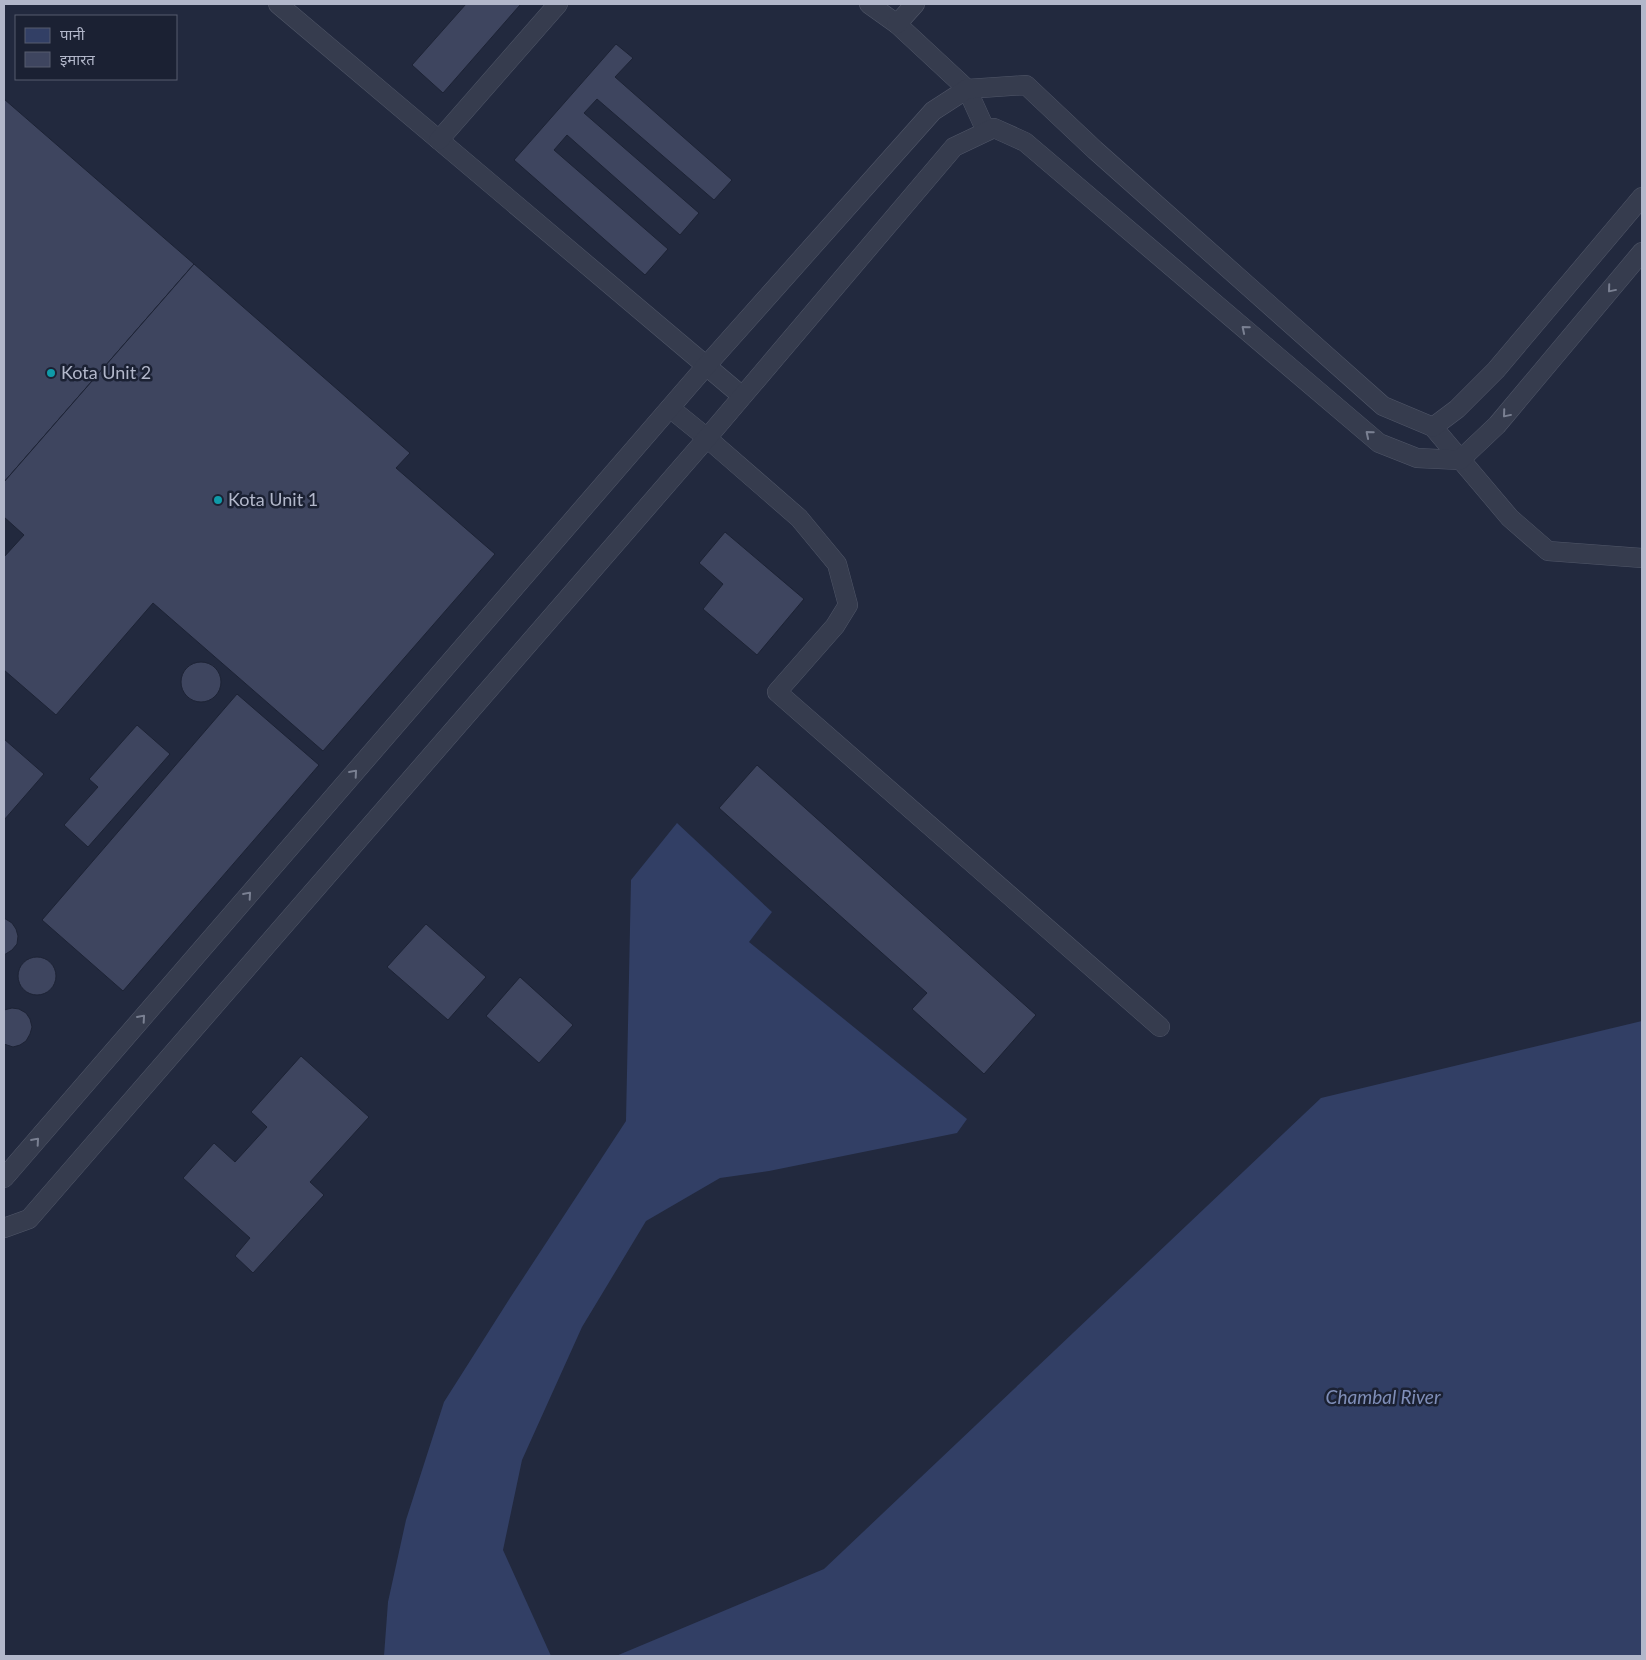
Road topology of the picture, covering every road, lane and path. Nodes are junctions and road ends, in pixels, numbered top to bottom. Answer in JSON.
{"nodes":[{"id":1,"x":278,"y":4,"type":"edge"},
{"id":2,"x":558,"y":4,"type":"edge"},
{"id":3,"x":869,"y":4,"type":"edge"},
{"id":4,"x":915,"y":4,"type":"edge"},
{"id":5,"x":897,"y":24,"type":"junction"},
{"id":6,"x":967,"y":89,"type":"junction"},
{"id":7,"x":986,"y":131,"type":"junction"},
{"id":8,"x":439,"y":140,"type":"junction"},
{"id":9,"x":1642,"y":197,"type":"edge"},
{"id":10,"x":1642,"y":252,"type":"edge"},
{"id":11,"x":706,"y":366,"type":"junction"},
{"id":12,"x":742,"y":396,"type":"junction"},
{"id":13,"x":670,"y":408,"type":"junction"},
{"id":14,"x":1433,"y":427,"type":"junction"},
{"id":15,"x":707,"y":438,"type":"junction"},
{"id":16,"x":1460,"y":460,"type":"junction"},
{"id":17,"x":1642,"y":558,"type":"edge"},
{"id":18,"x":1160,"y":1027,"type":"dead end"},
{"id":19,"x":4,"y":1178,"type":"edge"},
{"id":20,"x":4,"y":1228,"type":"edge"}],
"edges":[{"from":1,"to":8,"type":"lane"},
{"from":2,"to":8,"type":"lane"},
{"from":3,"to":5,"type":"lane"},
{"from":4,"to":5,"type":"lane"},
{"from":5,"to":6,"type":"lane"},
{"from":6,"to":7,"type":"lane"},
{"from":6,"to":11,"type":"lane"},
{"from":6,"to":14,"type":"lane"},
{"from":7,"to":12,"type":"lane"},
{"from":16,"to":7,"type":"lane","one_way":true},
{"from":8,"to":11,"type":"lane"},
{"from":9,"to":14,"type":"lane"},
{"from":10,"to":16,"type":"lane","one_way":true},
{"from":11,"to":12,"type":"lane"},
{"from":11,"to":13,"type":"lane"},
{"from":12,"to":15,"type":"lane"},
{"from":13,"to":15,"type":"lane"},
{"from":19,"to":13,"type":"lane","one_way":true},
{"from":14,"to":16,"type":"lane"},
{"from":15,"to":18,"type":"lane"},
{"from":15,"to":20,"type":"lane"},
{"from":16,"to":17,"type":"lane"}]}
